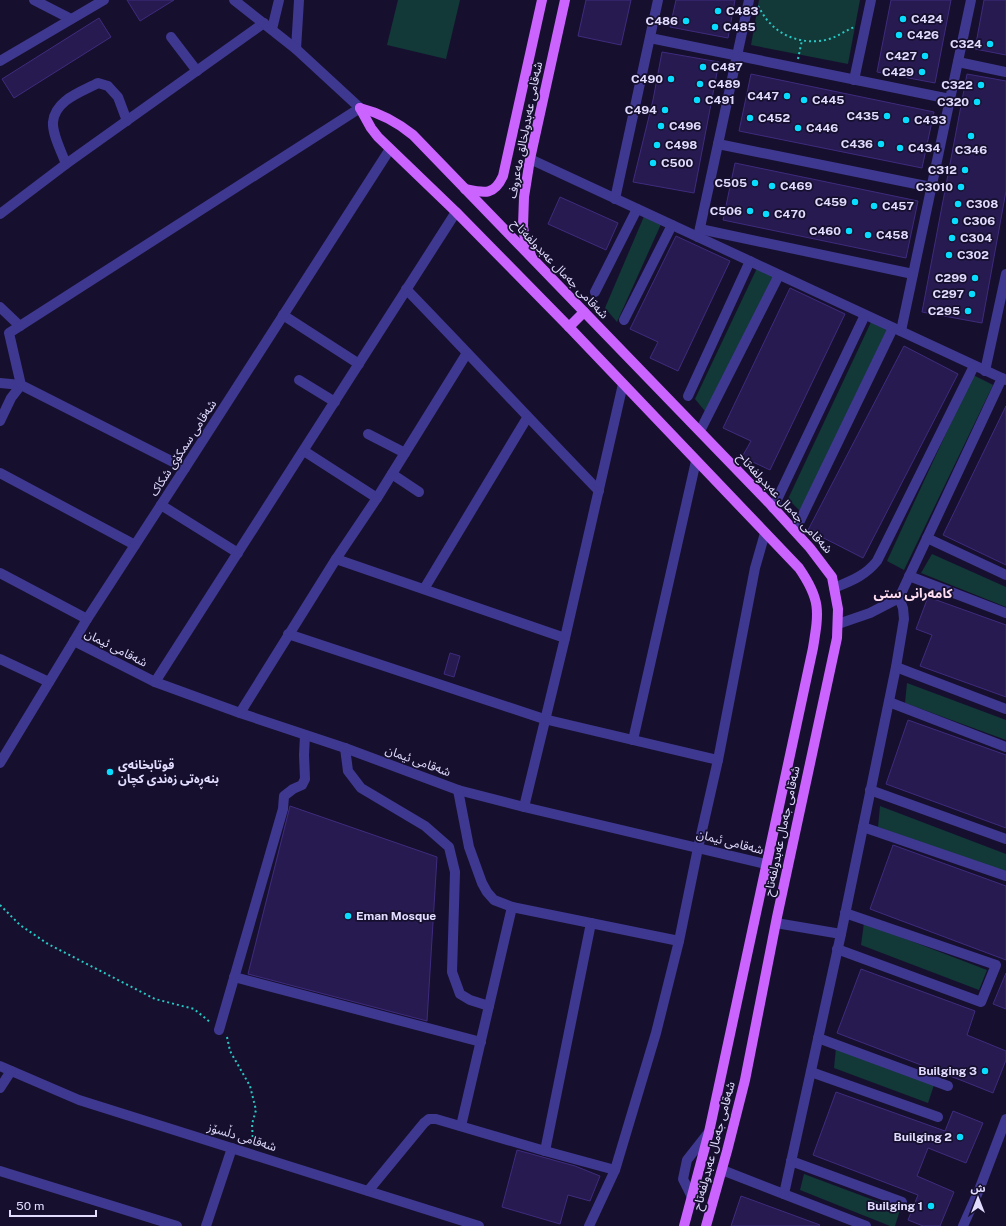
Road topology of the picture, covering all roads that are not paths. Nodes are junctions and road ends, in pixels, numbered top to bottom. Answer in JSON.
{"nodes":[{"id":1,"x":34,"y":0,"type":"edge"},
{"id":2,"x":104,"y":0,"type":"edge"},
{"id":3,"x":234,"y":0,"type":"edge"},
{"id":4,"x":279,"y":0,"type":"edge"},
{"id":5,"x":299,"y":0,"type":"edge"},
{"id":6,"x":542,"y":0,"type":"edge"},
{"id":7,"x":565,"y":0,"type":"edge"},
{"id":8,"x":658,"y":0,"type":"edge"},
{"id":9,"x":749,"y":0,"type":"edge"},
{"id":10,"x":871,"y":0,"type":"edge"},
{"id":11,"x":971,"y":0,"type":"edge"},
{"id":12,"x":71,"y":19,"type":"junction"},
{"id":13,"x":268,"y":26,"type":"junction"},
{"id":14,"x":171,"y":37,"type":"dead end"},
{"id":15,"x":650,"y":38,"type":"junction"},
{"id":16,"x":296,"y":49,"type":"junction"},
{"id":17,"x":737,"y":56,"type":"junction"},
{"id":18,"x":0,"y":61,"type":"edge"},
{"id":19,"x":958,"y":62,"type":"junction"},
{"id":20,"x":197,"y":71,"type":"junction"},
{"id":21,"x":1006,"y":72,"type":"edge"},
{"id":22,"x":854,"y":80,"type":"junction"},
{"id":23,"x":950,"y":99,"type":"junction"},
{"id":24,"x":360,"y":108,"type":"junction"},
{"id":25,"x":127,"y":121,"type":"junction"},
{"id":26,"x":718,"y":144,"type":"junction"},
{"id":27,"x":390,"y":148,"type":"junction"},
{"id":28,"x":530,"y":159,"type":"junction"},
{"id":29,"x":66,"y":164,"type":"junction"},
{"id":30,"x":931,"y":187,"type":"junction"},
{"id":31,"x":465,"y":189,"type":"junction"},
{"id":32,"x":615,"y":198,"type":"junction"},
{"id":33,"x":637,"y":209,"type":"junction"},
{"id":34,"x":456,"y":212,"type":"junction"},
{"id":35,"x":0,"y":214,"type":"edge"},
{"id":36,"x":672,"y":225,"type":"junction"},
{"id":37,"x":699,"y":233,"type":"junction"},
{"id":38,"x":750,"y":261,"type":"junction"},
{"id":39,"x":536,"y":264,"type":"junction"},
{"id":40,"x":913,"y":274,"type":"junction"},
{"id":41,"x":1006,"y":274,"type":"edge"},
{"id":42,"x":778,"y":275,"type":"junction"},
{"id":43,"x":406,"y":289,"type":"junction"},
{"id":44,"x":595,"y":292,"type":"dead end"},
{"id":45,"x":0,"y":307,"type":"edge"},
{"id":46,"x":584,"y":312,"type":"junction"},
{"id":47,"x":283,"y":315,"type":"junction"},
{"id":48,"x":865,"y":315,"type":"junction"},
{"id":49,"x":1001,"y":319,"type":"edge"},
{"id":50,"x":624,"y":320,"type":"dead end"},
{"id":51,"x":20,"y":326,"type":"junction"},
{"id":52,"x":570,"y":327,"type":"junction"},
{"id":53,"x":897,"y":330,"type":"junction"},
{"id":54,"x":467,"y":352,"type":"junction"},
{"id":55,"x":359,"y":364,"type":"junction"},
{"id":56,"x":974,"y":366,"type":"junction"},
{"id":57,"x":985,"y":371,"type":"junction"},
{"id":58,"x":1004,"y":379,"type":"edge"},
{"id":59,"x":299,"y":380,"type":"dead end"},
{"id":60,"x":0,"y":383,"type":"edge"},
{"id":61,"x":623,"y":384,"type":"junction"},
{"id":62,"x":21,"y":385,"type":"junction"},
{"id":63,"x":688,"y":396,"type":"dead end"},
{"id":64,"x":335,"y":402,"type":"junction"},
{"id":65,"x":527,"y":418,"type":"junction"},
{"id":66,"x":0,"y":421,"type":"edge"},
{"id":67,"x":700,"y":431,"type":"junction"},
{"id":68,"x":368,"y":434,"type":"dead end"},
{"id":69,"x":304,"y":451,"type":"junction"},
{"id":70,"x":406,"y":453,"type":"junction"},
{"id":71,"x":696,"y":461,"type":"junction"},
{"id":72,"x":185,"y":468,"type":"junction"},
{"id":73,"x":0,"y":473,"type":"edge"},
{"id":74,"x":392,"y":474,"type":"junction"},
{"id":75,"x":599,"y":491,"type":"junction"},
{"id":76,"x":419,"y":492,"type":"dead end"},
{"id":77,"x":378,"y":498,"type":"junction"},
{"id":78,"x":161,"y":505,"type":"junction"},
{"id":79,"x":773,"y":508,"type":"junction"},
{"id":80,"x":795,"y":531,"type":"junction"},
{"id":81,"x":765,"y":533,"type":"junction"},
{"id":82,"x":927,"y":538,"type":"junction"},
{"id":83,"x":135,"y":545,"type":"junction"},
{"id":84,"x":238,"y":554,"type":"junction"},
{"id":85,"x":336,"y":559,"type":"junction"},
{"id":86,"x":0,"y":573,"type":"edge"},
{"id":87,"x":1006,"y":575,"type":"edge"},
{"id":88,"x":909,"y":576,"type":"junction"},
{"id":89,"x":834,"y":588,"type":"junction"},
{"id":90,"x":424,"y":589,"type":"junction"},
{"id":91,"x":899,"y":598,"type":"junction"},
{"id":92,"x":1006,"y":612,"type":"edge"},
{"id":93,"x":87,"y":619,"type":"junction"},
{"id":94,"x":838,"y":624,"type":"junction"},
{"id":95,"x":288,"y":634,"type":"junction"},
{"id":96,"x":565,"y":638,"type":"junction"},
{"id":97,"x":74,"y":641,"type":"junction"},
{"id":98,"x":0,"y":658,"type":"edge"},
{"id":99,"x":896,"y":667,"type":"junction"},
{"id":100,"x":49,"y":682,"type":"junction"},
{"id":101,"x":155,"y":682,"type":"junction"},
{"id":102,"x":889,"y":702,"type":"junction"},
{"id":103,"x":1006,"y":708,"type":"edge"},
{"id":104,"x":240,"y":713,"type":"junction"},
{"id":105,"x":544,"y":719,"type":"junction"},
{"id":106,"x":305,"y":735,"type":"junction"},
{"id":107,"x":633,"y":740,"type":"junction"},
{"id":108,"x":1006,"y":747,"type":"edge"},
{"id":109,"x":345,"y":748,"type":"junction"},
{"id":110,"x":1,"y":760,"type":"edge"},
{"id":111,"x":718,"y":760,"type":"junction"},
{"id":112,"x":458,"y":790,"type":"junction"},
{"id":113,"x":870,"y":790,"type":"junction"},
{"id":114,"x":524,"y":807,"type":"junction"},
{"id":115,"x":863,"y":827,"type":"junction"},
{"id":116,"x":1006,"y":839,"type":"edge"},
{"id":117,"x":698,"y":848,"type":"junction"},
{"id":118,"x":766,"y":864,"type":"junction"},
{"id":119,"x":1006,"y":876,"type":"edge"},
{"id":120,"x":512,"y":907,"type":"junction"},
{"id":121,"x":845,"y":913,"type":"junction"},
{"id":122,"x":591,"y":923,"type":"junction"},
{"id":123,"x":776,"y":923,"type":"junction"},
{"id":124,"x":841,"y":934,"type":"junction"},
{"id":125,"x":679,"y":941,"type":"junction"},
{"id":126,"x":837,"y":949,"type":"junction"},
{"id":127,"x":234,"y":977,"type":"junction"},
{"id":128,"x":489,"y":1006,"type":"junction"},
{"id":129,"x":219,"y":1030,"type":"road end"},
{"id":130,"x":818,"y":1038,"type":"junction"},
{"id":131,"x":481,"y":1042,"type":"junction"},
{"id":132,"x":0,"y":1066,"type":"edge"},
{"id":133,"x":10,"y":1071,"type":"junction"},
{"id":134,"x":811,"y":1072,"type":"junction"},
{"id":135,"x":948,"y":1086,"type":"dead end"},
{"id":136,"x":0,"y":1088,"type":"edge"},
{"id":137,"x":938,"y":1117,"type":"dead end"},
{"id":138,"x":1006,"y":1119,"type":"edge"},
{"id":139,"x":461,"y":1126,"type":"junction"},
{"id":140,"x":232,"y":1148,"type":"junction"},
{"id":141,"x":545,"y":1151,"type":"junction"},
{"id":142,"x":791,"y":1161,"type":"junction"},
{"id":143,"x":615,"y":1170,"type":"junction"},
{"id":144,"x":722,"y":1170,"type":"junction"},
{"id":145,"x":0,"y":1171,"type":"edge"},
{"id":146,"x":368,"y":1191,"type":"junction"},
{"id":147,"x":784,"y":1194,"type":"junction"},
{"id":148,"x":902,"y":1202,"type":"dead end"},
{"id":149,"x":177,"y":1226,"type":"edge"},
{"id":150,"x":206,"y":1226,"type":"edge"},
{"id":151,"x":479,"y":1226,"type":"edge"},
{"id":152,"x":589,"y":1226,"type":"edge"},
{"id":153,"x":684,"y":1226,"type":"edge"},
{"id":154,"x":706,"y":1226,"type":"edge"},
{"id":155,"x":866,"y":1226,"type":"edge"},
{"id":156,"x":963,"y":1226,"type":"edge"}],
"edges":[{"from":1,"to":12,"type":"street"},
{"from":2,"to":12,"type":"street"},
{"from":3,"to":13,"type":"street","name":"شەقامی جەمال عەبدولفەتاح"},
{"from":4,"to":13,"type":"street"},
{"from":5,"to":16,"type":"street"},
{"from":6,"to":31,"type":"main road","name":"شەقامی عەبدولخالق مەعروف"},
{"from":7,"to":28,"type":"main road","name":"شەقامی عەبدولخالق مەعروف"},
{"from":8,"to":15,"type":"street"},
{"from":9,"to":17,"type":"street"},
{"from":10,"to":22,"type":"street"},
{"from":11,"to":19,"type":"street"},
{"from":12,"to":18,"type":"street"},
{"from":13,"to":16,"type":"street","name":"شەقامی جەمال عەبدولفەتاح"},
{"from":13,"to":20,"type":"street"},
{"from":14,"to":20,"type":"street"},
{"from":15,"to":17,"type":"street"},
{"from":15,"to":32,"type":"street"},
{"from":16,"to":24,"type":"street","name":"شەقامی جەمال عەبدولفەتاح"},
{"from":17,"to":22,"type":"street"},
{"from":17,"to":26,"type":"street"},
{"from":19,"to":21,"type":"street"},
{"from":19,"to":23,"type":"street"},
{"from":20,"to":25,"type":"street"},
{"from":22,"to":23,"type":"street"},
{"from":23,"to":30,"type":"street"},
{"from":24,"to":27,"type":"main road","name":"شەقامی جەمال عەبدولفەتاح"},
{"from":24,"to":31,"type":"main road","name":"شەقامی جەمال عەبدولفەتاح"},
{"from":24,"to":51,"type":"street"},
{"from":25,"to":29,"type":"street"},
{"from":25,"to":29,"type":"street"},
{"from":26,"to":30,"type":"street"},
{"from":26,"to":37,"type":"street"},
{"from":27,"to":34,"type":"main road","name":"شەقامی جەمال عەبدولفەتاح"},
{"from":27,"to":47,"type":"street","name":"شەقامی سمکۆی شکاک"},
{"from":28,"to":32,"type":"street"},
{"from":28,"to":39,"type":"main road","name":"شەقامی عەبدولخالق مەعروف"},
{"from":29,"to":35,"type":"street"},
{"from":30,"to":40,"type":"street"},
{"from":31,"to":39,"type":"main road","name":"شەقامی جەمال عەبدولفەتاح"},
{"from":32,"to":33,"type":"street"},
{"from":33,"to":36,"type":"street"},
{"from":33,"to":44,"type":"street"},
{"from":34,"to":43,"type":"street"},
{"from":34,"to":52,"type":"main road","name":"شەقامی جەمال عەبدولفەتاح"},
{"from":36,"to":37,"type":"street"},
{"from":36,"to":50,"type":"street"},
{"from":37,"to":38,"type":"street"},
{"from":37,"to":40,"type":"street"},
{"from":38,"to":42,"type":"street"},
{"from":38,"to":63,"type":"street"},
{"from":39,"to":46,"type":"main road","name":"شەقامی جەمال عەبدولفەتاح"},
{"from":40,"to":53,"type":"street"},
{"from":41,"to":49,"type":"street"},
{"from":42,"to":48,"type":"street"},
{"from":42,"to":67,"type":"street"},
{"from":43,"to":54,"type":"street"},
{"from":43,"to":55,"type":"street"},
{"from":45,"to":51,"type":"street"},
{"from":46,"to":52,"type":"main road"},
{"from":46,"to":67,"type":"main road","name":"شەقامی جەمال عەبدولفەتاح"},
{"from":47,"to":55,"type":"street"},
{"from":47,"to":72,"type":"street","name":"شەقامی سمکۆی شکاک"},
{"from":48,"to":53,"type":"street"},
{"from":48,"to":79,"type":"street"},
{"from":49,"to":57,"type":"street"},
{"from":51,"to":62,"type":"street"},
{"from":52,"to":61,"type":"main road","name":"شەقامی جەمال عەبدولفەتاح"},
{"from":53,"to":56,"type":"street"},
{"from":53,"to":80,"type":"street"},
{"from":54,"to":65,"type":"street"},
{"from":54,"to":70,"type":"street"},
{"from":55,"to":64,"type":"street"},
{"from":56,"to":57,"type":"street"},
{"from":56,"to":89,"type":"street"},
{"from":57,"to":58,"type":"street"},
{"from":58,"to":82,"type":"street"},
{"from":59,"to":64,"type":"street"},
{"from":60,"to":62,"type":"street"},
{"from":61,"to":71,"type":"main road","name":"شەقامی جەمال عەبدولفەتاح"},
{"from":61,"to":75,"type":"street"},
{"from":62,"to":66,"type":"street"},
{"from":62,"to":72,"type":"street"},
{"from":64,"to":69,"type":"street"},
{"from":65,"to":75,"type":"street"},
{"from":65,"to":90,"type":"street"},
{"from":67,"to":79,"type":"main road","name":"شەقامی جەمال عەبدولفەتاح"},
{"from":68,"to":70,"type":"street"},
{"from":69,"to":77,"type":"street"},
{"from":69,"to":84,"type":"street"},
{"from":70,"to":74,"type":"street"},
{"from":71,"to":81,"type":"main road","name":"شەقامی جەمال عەبدولفەتاح"},
{"from":71,"to":107,"type":"street"},
{"from":72,"to":78,"type":"street","name":"شەقامی سمکۆی شکاک"},
{"from":73,"to":83,"type":"street"},
{"from":74,"to":76,"type":"street"},
{"from":74,"to":77,"type":"street"},
{"from":75,"to":96,"type":"street"},
{"from":77,"to":85,"type":"street"},
{"from":78,"to":83,"type":"street","name":"شەقامی سمکۆی شکاک"},
{"from":78,"to":84,"type":"street"},
{"from":79,"to":80,"type":"main road","name":"شەقامی جەمال عەبدولفەتاح"},
{"from":80,"to":89,"type":"main road","name":"شەقامی جەمال عەبدولفەتاح"},
{"from":81,"to":111,"type":"street"},
{"from":81,"to":118,"type":"main road","name":"شەقامی جەمال عەبدولفەتاح"},
{"from":82,"to":87,"type":"street"},
{"from":82,"to":88,"type":"street"},
{"from":83,"to":93,"type":"street","name":"شەقامی سمکۆی شکاک"},
{"from":84,"to":101,"type":"street"},
{"from":85,"to":90,"type":"street"},
{"from":85,"to":95,"type":"street"},
{"from":86,"to":93,"type":"street"},
{"from":88,"to":91,"type":"street"},
{"from":88,"to":92,"type":"street"},
{"from":89,"to":94,"type":"main road","name":"شەقامی جەمال عەبدولفەتاح"},
{"from":90,"to":96,"type":"street"},
{"from":91,"to":94,"type":"street"},
{"from":91,"to":99,"type":"street"},
{"from":93,"to":97,"type":"street","name":"شەقامی سمکۆی شکاک"},
{"from":94,"to":123,"type":"main road","name":"شەقامی جەمال عەبدولفەتاح"},
{"from":95,"to":104,"type":"street"},
{"from":95,"to":105,"type":"street"},
{"from":96,"to":105,"type":"street"},
{"from":97,"to":100,"type":"street","name":"شەقامی سمکۆی شکاک"},
{"from":97,"to":101,"type":"street","name":"شەقامی ئیمان"},
{"from":98,"to":100,"type":"street"},
{"from":99,"to":102,"type":"street"},
{"from":99,"to":103,"type":"street"},
{"from":100,"to":110,"type":"street","name":"شەقامی سمکۆی شکاک"},
{"from":101,"to":104,"type":"street","name":"شەقامی ئیمان"},
{"from":102,"to":108,"type":"street"},
{"from":102,"to":113,"type":"street"},
{"from":104,"to":106,"type":"street","name":"شەقامی ئیمان"},
{"from":105,"to":107,"type":"street"},
{"from":105,"to":114,"type":"street"},
{"from":106,"to":109,"type":"street","name":"شەقامی ئیمان"},
{"from":106,"to":127,"type":"street"},
{"from":107,"to":111,"type":"street"},
{"from":109,"to":112,"type":"street","name":"شەقامی ئیمان"},
{"from":109,"to":128,"type":"street"},
{"from":111,"to":117,"type":"street"},
{"from":112,"to":114,"type":"street","name":"شەقامی ئیمان"},
{"from":112,"to":120,"type":"street"},
{"from":113,"to":115,"type":"street"},
{"from":113,"to":116,"type":"street"},
{"from":114,"to":117,"type":"street","name":"شەقامی ئیمان"},
{"from":115,"to":119,"type":"street"},
{"from":115,"to":121,"type":"street"},
{"from":117,"to":118,"type":"street","name":"شەقامی ئیمان"},
{"from":117,"to":125,"type":"street"},
{"from":118,"to":153,"type":"main road","name":"شەقامی جەمال عەبدولفەتاح"},
{"from":120,"to":122,"type":"street"},
{"from":120,"to":128,"type":"street"},
{"from":121,"to":124,"type":"street"},
{"from":121,"to":126,"type":"street"},
{"from":122,"to":125,"type":"street"},
{"from":122,"to":141,"type":"street"},
{"from":123,"to":124,"type":"street"},
{"from":123,"to":144,"type":"main road","name":"شەقامی جەمال عەبدولفەتاح"},
{"from":124,"to":126,"type":"street"},
{"from":125,"to":143,"type":"street"},
{"from":126,"to":130,"type":"street"},
{"from":127,"to":129,"type":"street"},
{"from":127,"to":131,"type":"street"},
{"from":128,"to":131,"type":"street"},
{"from":130,"to":134,"type":"street"},
{"from":130,"to":135,"type":"street"},
{"from":131,"to":139,"type":"street"},
{"from":132,"to":133,"type":"street","name":"شەقامی دڵسۆز"},
{"from":133,"to":136,"type":"street"},
{"from":133,"to":140,"type":"street","name":"شەقامی دڵسۆز"},
{"from":134,"to":137,"type":"street"},
{"from":134,"to":142,"type":"street"},
{"from":138,"to":156,"type":"street"},
{"from":139,"to":141,"type":"street"},
{"from":139,"to":146,"type":"street"},
{"from":140,"to":146,"type":"street","name":"شەقامی دڵسۆز"},
{"from":140,"to":150,"type":"street"},
{"from":141,"to":143,"type":"street"},
{"from":142,"to":147,"type":"street"},
{"from":142,"to":148,"type":"street"},
{"from":143,"to":152,"type":"street"},
{"from":144,"to":147,"type":"street"},
{"from":144,"to":154,"type":"main road","name":"شەقامی جەمال عەبدولفەتاح"},
{"from":145,"to":149,"type":"street"},
{"from":146,"to":151,"type":"street","name":"شەقامی دڵسۆز"},
{"from":147,"to":155,"type":"street"}]}
